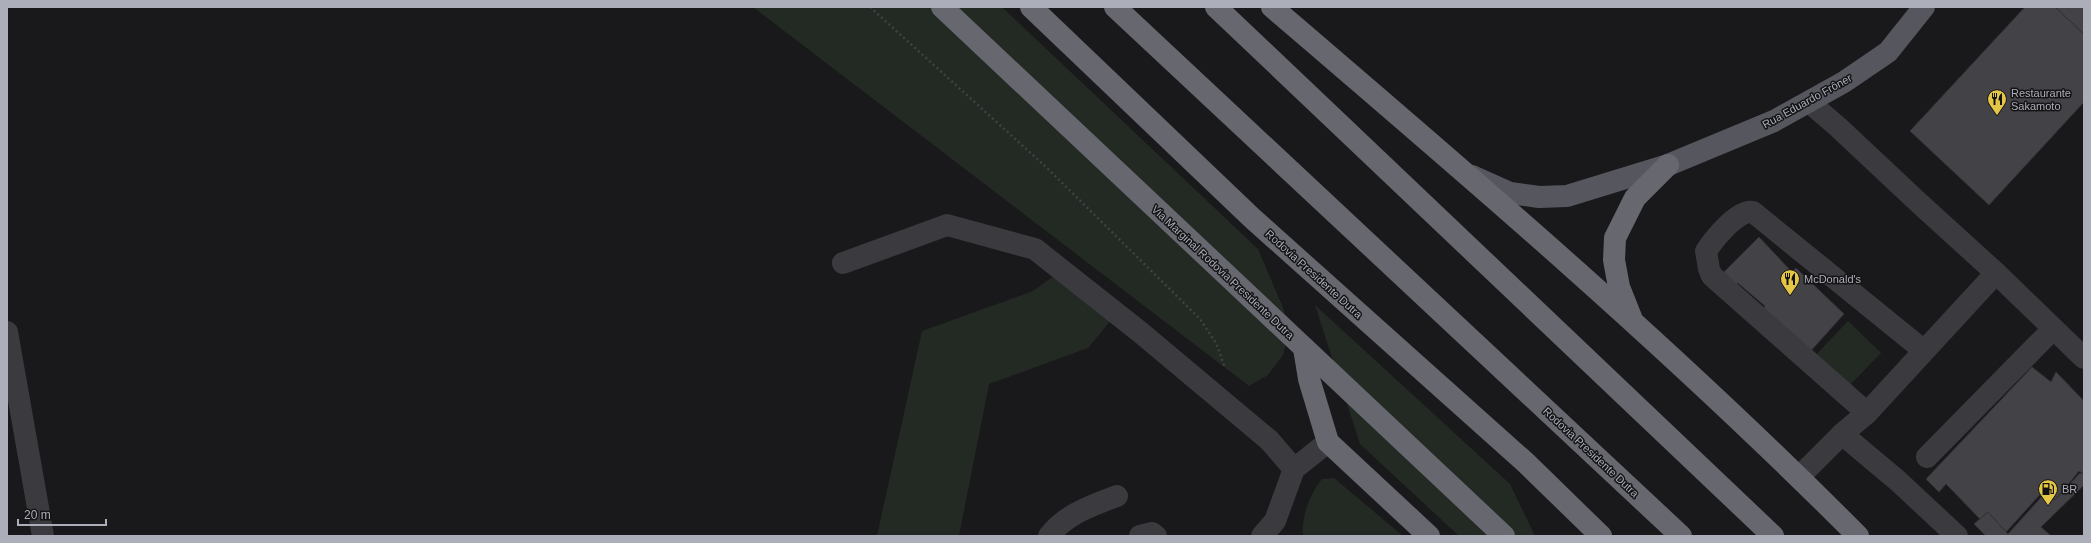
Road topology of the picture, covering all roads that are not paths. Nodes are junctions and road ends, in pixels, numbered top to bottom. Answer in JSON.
{"nodes":[{"id":1,"x":942,"y":7,"type":"edge"},
{"id":2,"x":1031,"y":7,"type":"edge"},
{"id":3,"x":1115,"y":7,"type":"edge"},
{"id":4,"x":1216,"y":7,"type":"edge"},
{"id":5,"x":1272,"y":7,"type":"edge"},
{"id":6,"x":1922,"y":9,"type":"edge"},
{"id":7,"x":1809,"y":102,"type":"junction"},
{"id":8,"x":1668,"y":165,"type":"junction"},
{"id":9,"x":1466,"y":172,"type":"junction"},
{"id":10,"x":843,"y":263,"type":"dead end"},
{"id":11,"x":1996,"y":272,"type":"junction"},
{"id":12,"x":1632,"y":320,"type":"junction"},
{"id":13,"x":2053,"y":329,"type":"junction"},
{"id":14,"x":7,"y":332,"type":"edge"},
{"id":15,"x":1304,"y":348,"type":"junction"},
{"id":16,"x":1923,"y":350,"type":"junction"},
{"id":17,"x":2084,"y":358,"type":"edge"},
{"id":18,"x":1867,"y":413,"type":"junction"},
{"id":19,"x":1842,"y":434,"type":"junction"},
{"id":20,"x":1328,"y":442,"type":"junction"},
{"id":21,"x":1927,"y":456,"type":"dead end"},
{"id":22,"x":1294,"y":469,"type":"junction"},
{"id":23,"x":1799,"y":477,"type":"junction"},
{"id":24,"x":1117,"y":496,"type":"dead end"},
{"id":25,"x":43,"y":536,"type":"edge"},
{"id":26,"x":1048,"y":536,"type":"edge"},
{"id":27,"x":1140,"y":536,"type":"edge"},
{"id":28,"x":1156,"y":536,"type":"edge"},
{"id":29,"x":1262,"y":536,"type":"edge"},
{"id":30,"x":1429,"y":536,"type":"edge"},
{"id":31,"x":1504,"y":536,"type":"edge"},
{"id":32,"x":1601,"y":536,"type":"edge"},
{"id":33,"x":1681,"y":536,"type":"edge"},
{"id":34,"x":1773,"y":536,"type":"edge"},
{"id":35,"x":1858,"y":536,"type":"edge"},
{"id":36,"x":1957,"y":536,"type":"edge"}],
"edges":[{"from":1,"to":15,"type":"highway","name":"Via Marginal Rodovia Presidente Dutra"},
{"from":2,"to":32,"type":"highway","name":"Rodovia Presidente Dutra"},
{"from":3,"to":33,"type":"highway","name":"Rodovia Presidente Dutra"},
{"from":4,"to":34,"type":"highway"},
{"from":5,"to":9,"type":"highway"},
{"from":6,"to":7,"type":"main road","name":"Rua Eduardo Frôner"},
{"from":7,"to":8,"type":"main road","name":"Rua Eduardo Frôner"},
{"from":7,"to":11,"type":"lane"},
{"from":8,"to":9,"type":"main road","name":"Rua Eduardo Frôner"},
{"from":8,"to":12,"type":"highway"},
{"from":9,"to":12,"type":"highway"},
{"from":10,"to":22,"type":"lane"},
{"from":11,"to":13,"type":"lane"},
{"from":11,"to":16,"type":"lane"},
{"from":12,"to":23,"type":"highway"},
{"from":13,"to":17,"type":"lane"},
{"from":13,"to":21,"type":"lane"},
{"from":14,"to":25,"type":"lane"},
{"from":15,"to":20,"type":"highway"},
{"from":15,"to":31,"type":"highway","name":"Via Marginal Rodovia Presidente Dutra"},
{"from":16,"to":18,"type":"lane"},
{"from":16,"to":18,"type":"lane"},
{"from":18,"to":19,"type":"lane"},
{"from":19,"to":23,"type":"lane"},
{"from":19,"to":36,"type":"lane"},
{"from":20,"to":22,"type":"lane"},
{"from":20,"to":30,"type":"highway"},
{"from":22,"to":29,"type":"lane"},
{"from":23,"to":35,"type":"highway"},
{"from":24,"to":26,"type":"lane"},
{"from":27,"to":28,"type":"lane"}]}
